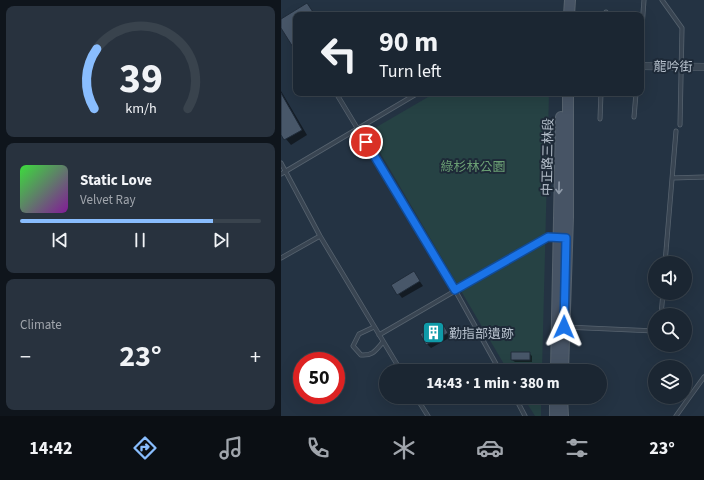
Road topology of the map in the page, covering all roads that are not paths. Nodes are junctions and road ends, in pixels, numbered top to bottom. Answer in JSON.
{"nodes":[{"id":1,"x":563,"y":0,"type":"edge"},
{"id":2,"x":569,"y":0,"type":"edge"},
{"id":3,"x":644,"y":0,"type":"edge"},
{"id":4,"x":662,"y":0,"type":"edge"},
{"id":5,"x":563,"y":12,"type":"edge"},
{"id":6,"x":569,"y":12,"type":"edge"},
{"id":7,"x":643,"y":12,"type":"edge"},
{"id":8,"x":644,"y":66,"type":"edge"},
{"id":9,"x":682,"y":66,"type":"junction"},
{"id":10,"x":704,"y":67,"type":"edge"},
{"id":11,"x":338,"y":96,"type":"edge"},
{"id":12,"x":413,"y":96,"type":"edge"},
{"id":13,"x":562,"y":96,"type":"edge"},
{"id":14,"x":568,"y":96,"type":"edge"},
{"id":15,"x":601,"y":96,"type":"edge"},
{"id":16,"x":636,"y":96,"type":"edge"},
{"id":17,"x":634,"y":117,"type":"dead end"},
{"id":18,"x":600,"y":119,"type":"dead end"},
{"id":19,"x":680,"y":126,"type":"dead end"},
{"id":20,"x":357,"y":128,"type":"junction"},
{"id":21,"x":676,"y":131,"type":"dead end"},
{"id":22,"x":281,"y":162,"type":"edge"},
{"id":23,"x":286,"y":171,"type":"junction"},
{"id":24,"x":281,"y":174,"type":"edge"},
{"id":25,"x":704,"y":177,"type":"edge"},
{"id":26,"x":672,"y":178,"type":"junction"},
{"id":27,"x":563,"y":219,"type":"junction"},
{"id":28,"x":320,"y":236,"type":"junction"},
{"id":29,"x":562,"y":238,"type":"junction"},
{"id":30,"x":666,"y":256,"type":"edge"},
{"id":31,"x":281,"y":258,"type":"edge"},
{"id":32,"x":455,"y":290,"type":"junction"},
{"id":33,"x":374,"y":327,"type":"junction"},
{"id":34,"x":564,"y":327,"type":"junction"},
{"id":35,"x":648,"y":331,"type":"edge"},
{"id":36,"x":379,"y":335,"type":"junction"},
{"id":37,"x":383,"y":342,"type":"junction"},
{"id":38,"x":397,"y":364,"type":"edge"},
{"id":39,"x":496,"y":364,"type":"edge"},
{"id":40,"x":555,"y":364,"type":"edge"},
{"id":41,"x":563,"y":364,"type":"edge"},
{"id":42,"x":704,"y":377,"type":"edge"},
{"id":43,"x":420,"y":404,"type":"edge"},
{"id":44,"x":519,"y":404,"type":"edge"},
{"id":45,"x":555,"y":404,"type":"edge"},
{"id":46,"x":563,"y":404,"type":"edge"},
{"id":47,"x":428,"y":416,"type":"edge"},
{"id":48,"x":525,"y":416,"type":"edge"},
{"id":49,"x":555,"y":416,"type":"edge"},
{"id":50,"x":563,"y":416,"type":"edge"},
{"id":51,"x":676,"y":416,"type":"edge"}],
"edges":[{"from":1,"to":5,"type":"main road"},
{"from":2,"to":6,"type":"main road"},
{"from":3,"to":7,"type":"lane"},
{"from":4,"to":9,"type":"lane"},
{"from":8,"to":9,"type":"street","name":"龍吟街"},
{"from":9,"to":10,"type":"street","name":"龍吟街"},
{"from":9,"to":19,"type":"lane"},
{"from":11,"to":20,"type":"lane"},
{"from":12,"to":20,"type":"lane"},
{"from":13,"to":27,"type":"main road","name":"中正路三林段","one_way":true},
{"from":14,"to":27,"type":"main road","name":"中正路三林段"},
{"from":15,"to":18,"type":"lane"},
{"from":16,"to":17,"type":"lane"},
{"from":20,"to":23,"type":"lane"},
{"from":20,"to":32,"type":"lane"},
{"from":21,"to":26,"type":"lane"},
{"from":22,"to":23,"type":"lane"},
{"from":23,"to":24,"type":"lane"},
{"from":23,"to":28,"type":"lane"},
{"from":25,"to":26,"type":"lane"},
{"from":26,"to":30,"type":"lane"},
{"from":27,"to":29,"type":"main road"},
{"from":28,"to":31,"type":"lane"},
{"from":28,"to":33,"type":"lane"},
{"from":29,"to":32,"type":"lane"},
{"from":29,"to":34,"type":"main road"},
{"from":29,"to":40,"type":"main road"},
{"from":32,"to":36,"type":"lane"},
{"from":32,"to":39,"type":"lane"},
{"from":33,"to":36,"type":"lane"},
{"from":33,"to":37,"type":"lane"},
{"from":34,"to":35,"type":"lane"},
{"from":34,"to":41,"type":"main road"},
{"from":36,"to":37,"type":"lane"},
{"from":37,"to":38,"type":"lane"},
{"from":42,"to":51,"type":"lane"},
{"from":43,"to":47,"type":"lane"},
{"from":44,"to":48,"type":"lane"},
{"from":45,"to":49,"type":"main road"},
{"from":46,"to":50,"type":"main road"}]}
